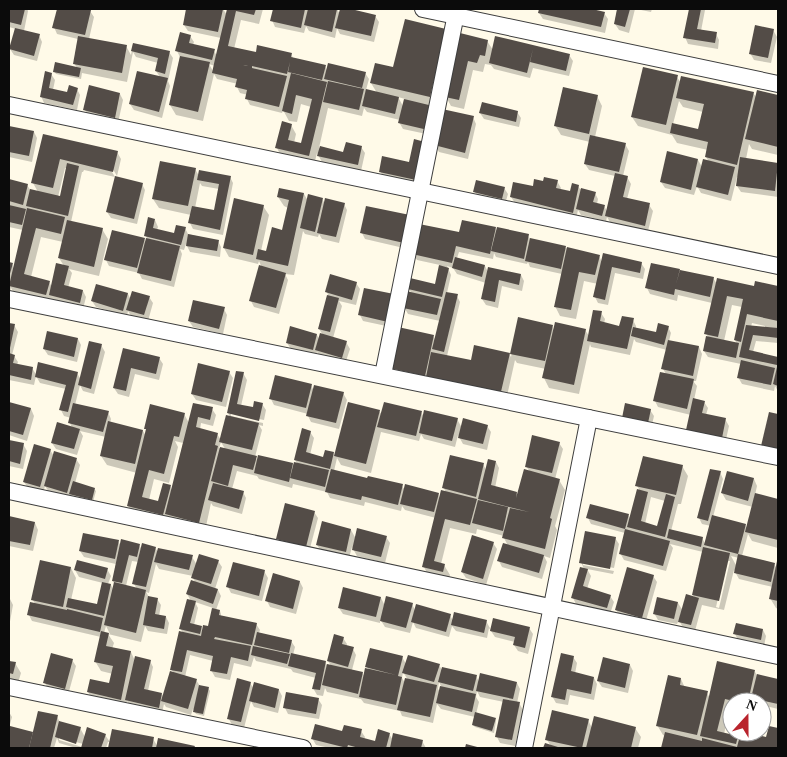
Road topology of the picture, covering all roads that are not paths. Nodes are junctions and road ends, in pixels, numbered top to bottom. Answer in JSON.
{"nodes":[{"id":1,"x":423,"y":9,"type":"edge"},
{"id":2,"x":456,"y":12,"type":"edge"},
{"id":3,"x":778,"y":84,"type":"edge"},
{"id":4,"x":9,"y":105,"type":"edge"},
{"id":5,"x":420,"y":191,"type":"junction"},
{"id":6,"x":778,"y":266,"type":"edge"},
{"id":7,"x":9,"y":300,"type":"edge"},
{"id":8,"x":383,"y":375,"type":"junction"},
{"id":9,"x":589,"y":418,"type":"junction"},
{"id":10,"x":778,"y":457,"type":"edge"},
{"id":11,"x":9,"y":491,"type":"edge"},
{"id":12,"x":552,"y":608,"type":"junction"},
{"id":13,"x":778,"y":656,"type":"edge"},
{"id":14,"x":9,"y":687,"type":"edge"},
{"id":15,"x":303,"y":748,"type":"edge"},
{"id":16,"x":524,"y":748,"type":"edge"}],
"edges":[{"from":1,"to":2,"type":"street"},
{"from":2,"to":3,"type":"street"},
{"from":2,"to":5,"type":"street"},
{"from":4,"to":5,"type":"street"},
{"from":5,"to":6,"type":"street"},
{"from":5,"to":8,"type":"street"},
{"from":7,"to":8,"type":"street"},
{"from":8,"to":9,"type":"street"},
{"from":9,"to":10,"type":"street"},
{"from":9,"to":12,"type":"street"},
{"from":11,"to":12,"type":"street"},
{"from":12,"to":13,"type":"street"},
{"from":12,"to":16,"type":"street"},
{"from":14,"to":15,"type":"street"}]}
